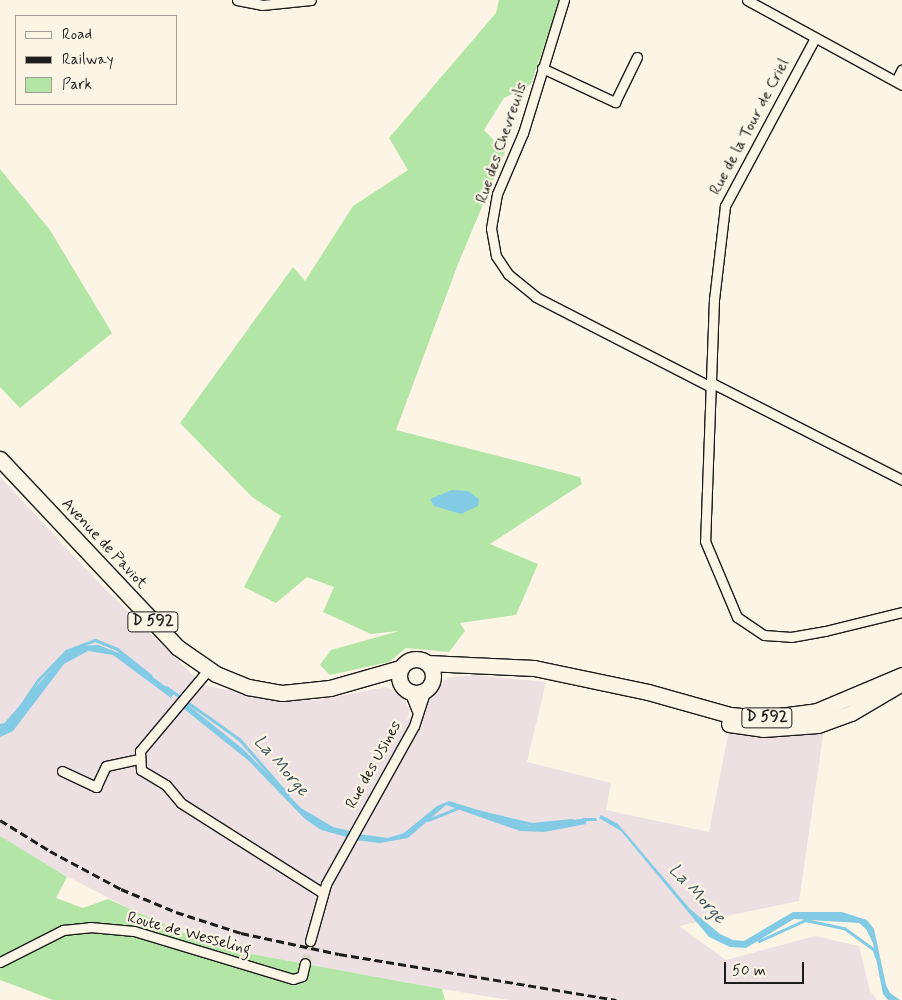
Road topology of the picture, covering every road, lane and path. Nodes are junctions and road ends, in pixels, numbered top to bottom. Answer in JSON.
{"nodes":[{"id":1,"x":237,"y":0,"type":"edge"},
{"id":2,"x":311,"y":0,"type":"edge"},
{"id":3,"x":564,"y":0,"type":"edge"},
{"id":4,"x":748,"y":0,"type":"edge"},
{"id":5,"x":815,"y":38,"type":"junction"},
{"id":6,"x":637,"y":57,"type":"dead end"},
{"id":7,"x":542,"y":68,"type":"junction"},
{"id":8,"x":902,"y":69,"type":"edge"},
{"id":9,"x":899,"y":83,"type":"edge"},
{"id":10,"x":710,"y":384,"type":"junction"},
{"id":11,"x":0,"y":459,"type":"edge"},
{"id":12,"x":902,"y":480,"type":"edge"},
{"id":13,"x":902,"y":612,"type":"edge"},
{"id":14,"x":427,"y":663,"type":"junction"},
{"id":15,"x":476,"y":665,"type":"junction"},
{"id":16,"x":400,"y":668,"type":"junction"},
{"id":17,"x":208,"y":670,"type":"junction"},
{"id":18,"x":902,"y":675,"type":"edge"},
{"id":19,"x":353,"y":683,"type":"junction"},
{"id":20,"x":902,"y":684,"type":"edge"},
{"id":21,"x":429,"y":686,"type":"junction"},
{"id":22,"x":405,"y":688,"type":"junction"},
{"id":23,"x":627,"y":689,"type":"junction"},
{"id":24,"x":418,"y":713,"type":"junction"},
{"id":25,"x":140,"y":759,"type":"junction"},
{"id":26,"x":62,"y":771,"type":"dead end"},
{"id":27,"x":323,"y":893,"type":"junction"},
{"id":28,"x":310,"y":941,"type":"tunnel mouth"},
{"id":29,"x":0,"y":962,"type":"edge"},
{"id":30,"x":306,"y":963,"type":"tunnel mouth"}],
"edges":[{"from":1,"to":2,"type":"street"},
{"from":3,"to":7,"type":"street","name":"Rue des Chevreuils"},
{"from":4,"to":5,"type":"street"},
{"from":5,"to":9,"type":"street"},
{"from":5,"to":10,"type":"street","name":"Rue de la Tour de Criel"},
{"from":6,"to":7,"type":"street"},
{"from":7,"to":10,"type":"street","name":"Rue des Chevreuils"},
{"from":8,"to":9,"type":"street"},
{"from":10,"to":12,"type":"street"},
{"from":10,"to":13,"type":"street","name":"Rue de la Tour de Criel"},
{"from":11,"to":17,"type":"main road","name":"Avenue de Paviot","number":"D 592"},
{"from":14,"to":15,"type":"main road","number":"D 592"},
{"from":14,"to":16,"type":"main road"},
{"from":14,"to":21,"type":"main road"},
{"from":15,"to":21,"type":"main road","number":"D 592"},
{"from":15,"to":23,"type":"main road","number":"D 592"},
{"from":16,"to":19,"type":"main road","name":"Avenue de Paviot","number":"D 592"},
{"from":16,"to":22,"type":"main road"},
{"from":17,"to":19,"type":"main road","name":"Avenue de Paviot","number":"D 592"},
{"from":17,"to":25,"type":"street"},
{"from":18,"to":23,"type":"main road","number":"D 592"},
{"from":19,"to":22,"type":"main road","name":"Avenue de Paviot","number":"D 592"},
{"from":20,"to":23,"type":"main road","number":"D 592"},
{"from":21,"to":22,"type":"main road"},
{"from":21,"to":24,"type":"street","name":"Rue des Usines"},
{"from":22,"to":24,"type":"street","name":"Rue des Usines"},
{"from":24,"to":27,"type":"street","name":"Rue des Usines"},
{"from":25,"to":26,"type":"street"},
{"from":25,"to":27,"type":"street"},
{"from":27,"to":28,"type":"street"},
{"from":29,"to":30,"type":"street","name":"Route de Wesseling"}]}
